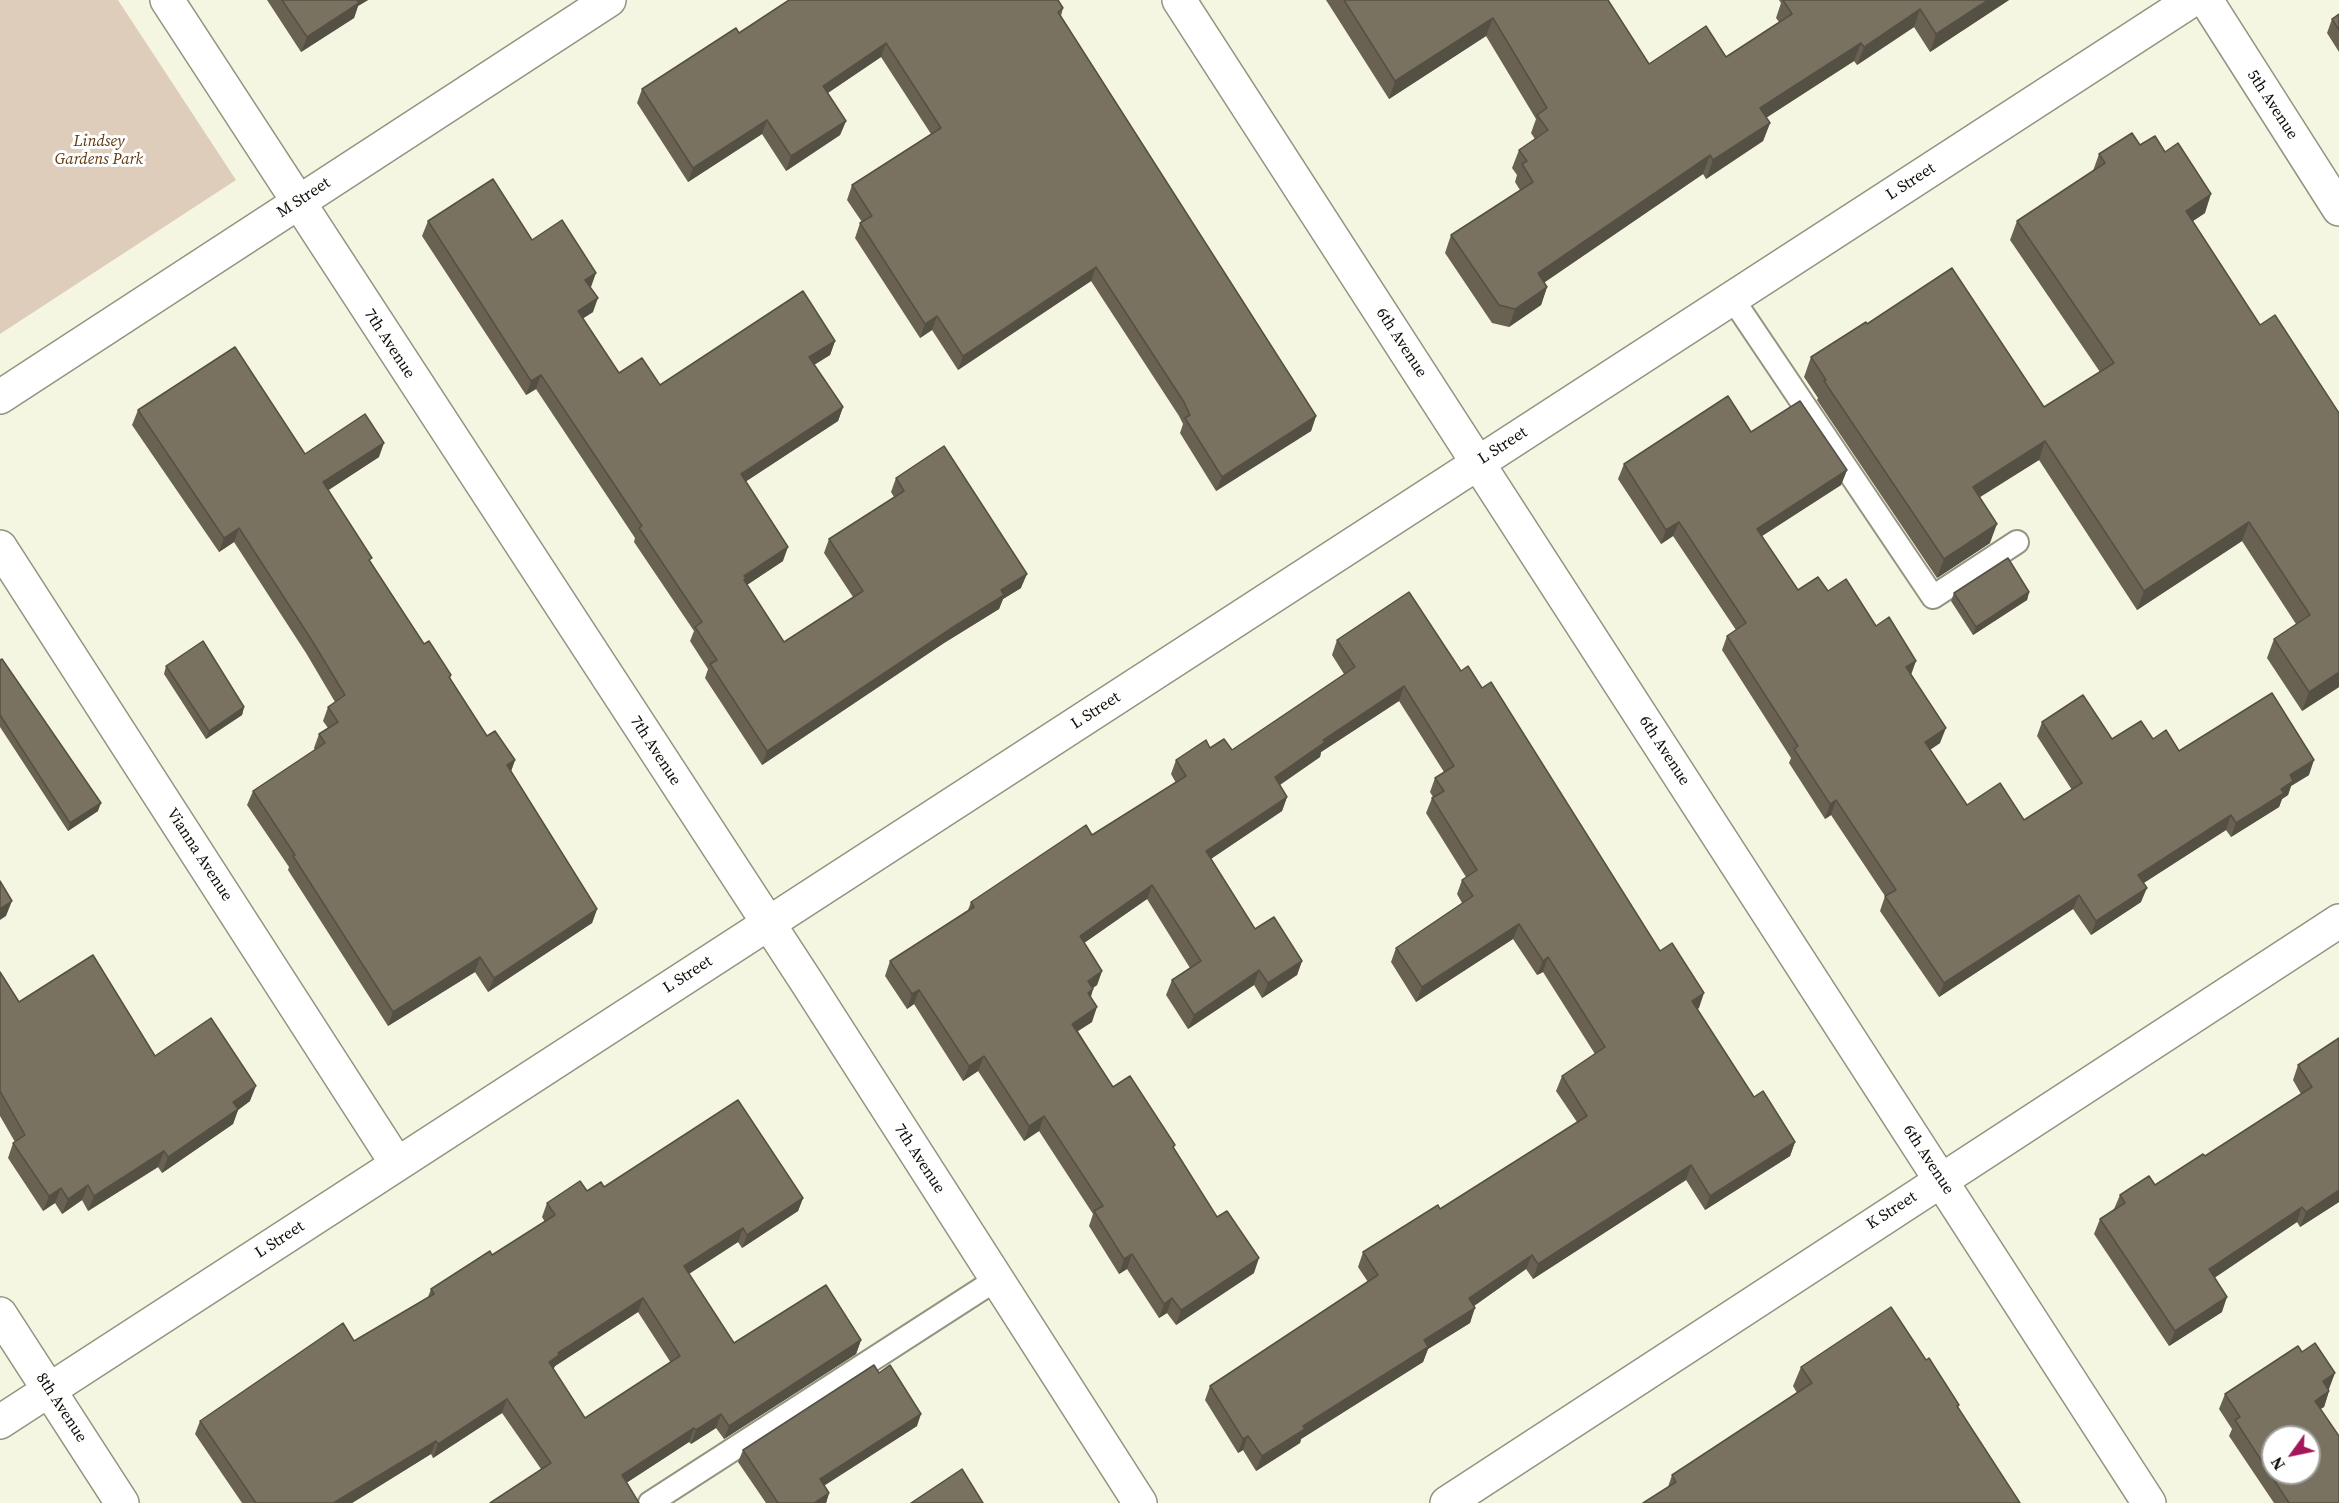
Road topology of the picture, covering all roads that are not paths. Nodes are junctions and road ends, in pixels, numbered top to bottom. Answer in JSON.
{"nodes":[{"id":1,"x":167,"y":0,"type":"edge"},
{"id":2,"x":609,"y":0,"type":"edge"},
{"id":3,"x":1179,"y":0,"type":"edge"},
{"id":4,"x":2192,"y":0,"type":"edge"},
{"id":5,"x":2206,"y":0,"type":"edge"},
{"id":6,"x":297,"y":202,"type":"junction"},
{"id":7,"x":2339,"y":208,"type":"edge"},
{"id":8,"x":1732,"y":298,"type":"junction"},
{"id":9,"x":0,"y":397,"type":"edge"},
{"id":10,"x":1477,"y":463,"type":"junction"},
{"id":11,"x":2017,"y":542,"type":"dead end"},
{"id":12,"x":0,"y":547,"type":"edge"},
{"id":13,"x":2339,"y":921,"type":"edge"},
{"id":14,"x":768,"y":923,"type":"junction"},
{"id":15,"x":397,"y":1164,"type":"junction"},
{"id":16,"x":1941,"y":1179,"type":"junction"},
{"id":17,"x":997,"y":1279,"type":"junction"},
{"id":18,"x":0,"y":1314,"type":"edge"},
{"id":19,"x":50,"y":1390,"type":"junction"},
{"id":20,"x":0,"y":1422,"type":"edge"},
{"id":21,"x":122,"y":1503,"type":"edge"},
{"id":22,"x":650,"y":1503,"type":"edge"},
{"id":23,"x":1140,"y":1503,"type":"edge"},
{"id":24,"x":1447,"y":1503,"type":"edge"},
{"id":25,"x":2149,"y":1503,"type":"edge"}],
"edges":[{"from":1,"to":6,"type":"street","name":"7th Avenue"},
{"from":2,"to":6,"type":"street","name":"M Street"},
{"from":3,"to":10,"type":"street","name":"6th Avenue"},
{"from":4,"to":8,"type":"street","name":"L Street"},
{"from":5,"to":7,"type":"street","name":"5th Avenue"},
{"from":6,"to":9,"type":"street","name":"M Street"},
{"from":6,"to":14,"type":"street","name":"7th Avenue"},
{"from":8,"to":10,"type":"street","name":"L Street"},
{"from":8,"to":11,"type":"lane"},
{"from":10,"to":14,"type":"street","name":"L Street"},
{"from":10,"to":16,"type":"street","name":"6th Avenue"},
{"from":12,"to":15,"type":"street","name":"Vianna Avenue"},
{"from":13,"to":16,"type":"street","name":"K Street"},
{"from":14,"to":15,"type":"street","name":"L Street"},
{"from":14,"to":17,"type":"street","name":"7th Avenue"},
{"from":15,"to":19,"type":"street","name":"L Street"},
{"from":16,"to":24,"type":"street","name":"K Street"},
{"from":16,"to":25,"type":"street","name":"6th Avenue"},
{"from":17,"to":22,"type":"lane"},
{"from":17,"to":23,"type":"street","name":"7th Avenue"},
{"from":18,"to":19,"type":"street","name":"8th Avenue"},
{"from":19,"to":20,"type":"street","name":"L Street"},
{"from":19,"to":21,"type":"street","name":"8th Avenue"}]}
